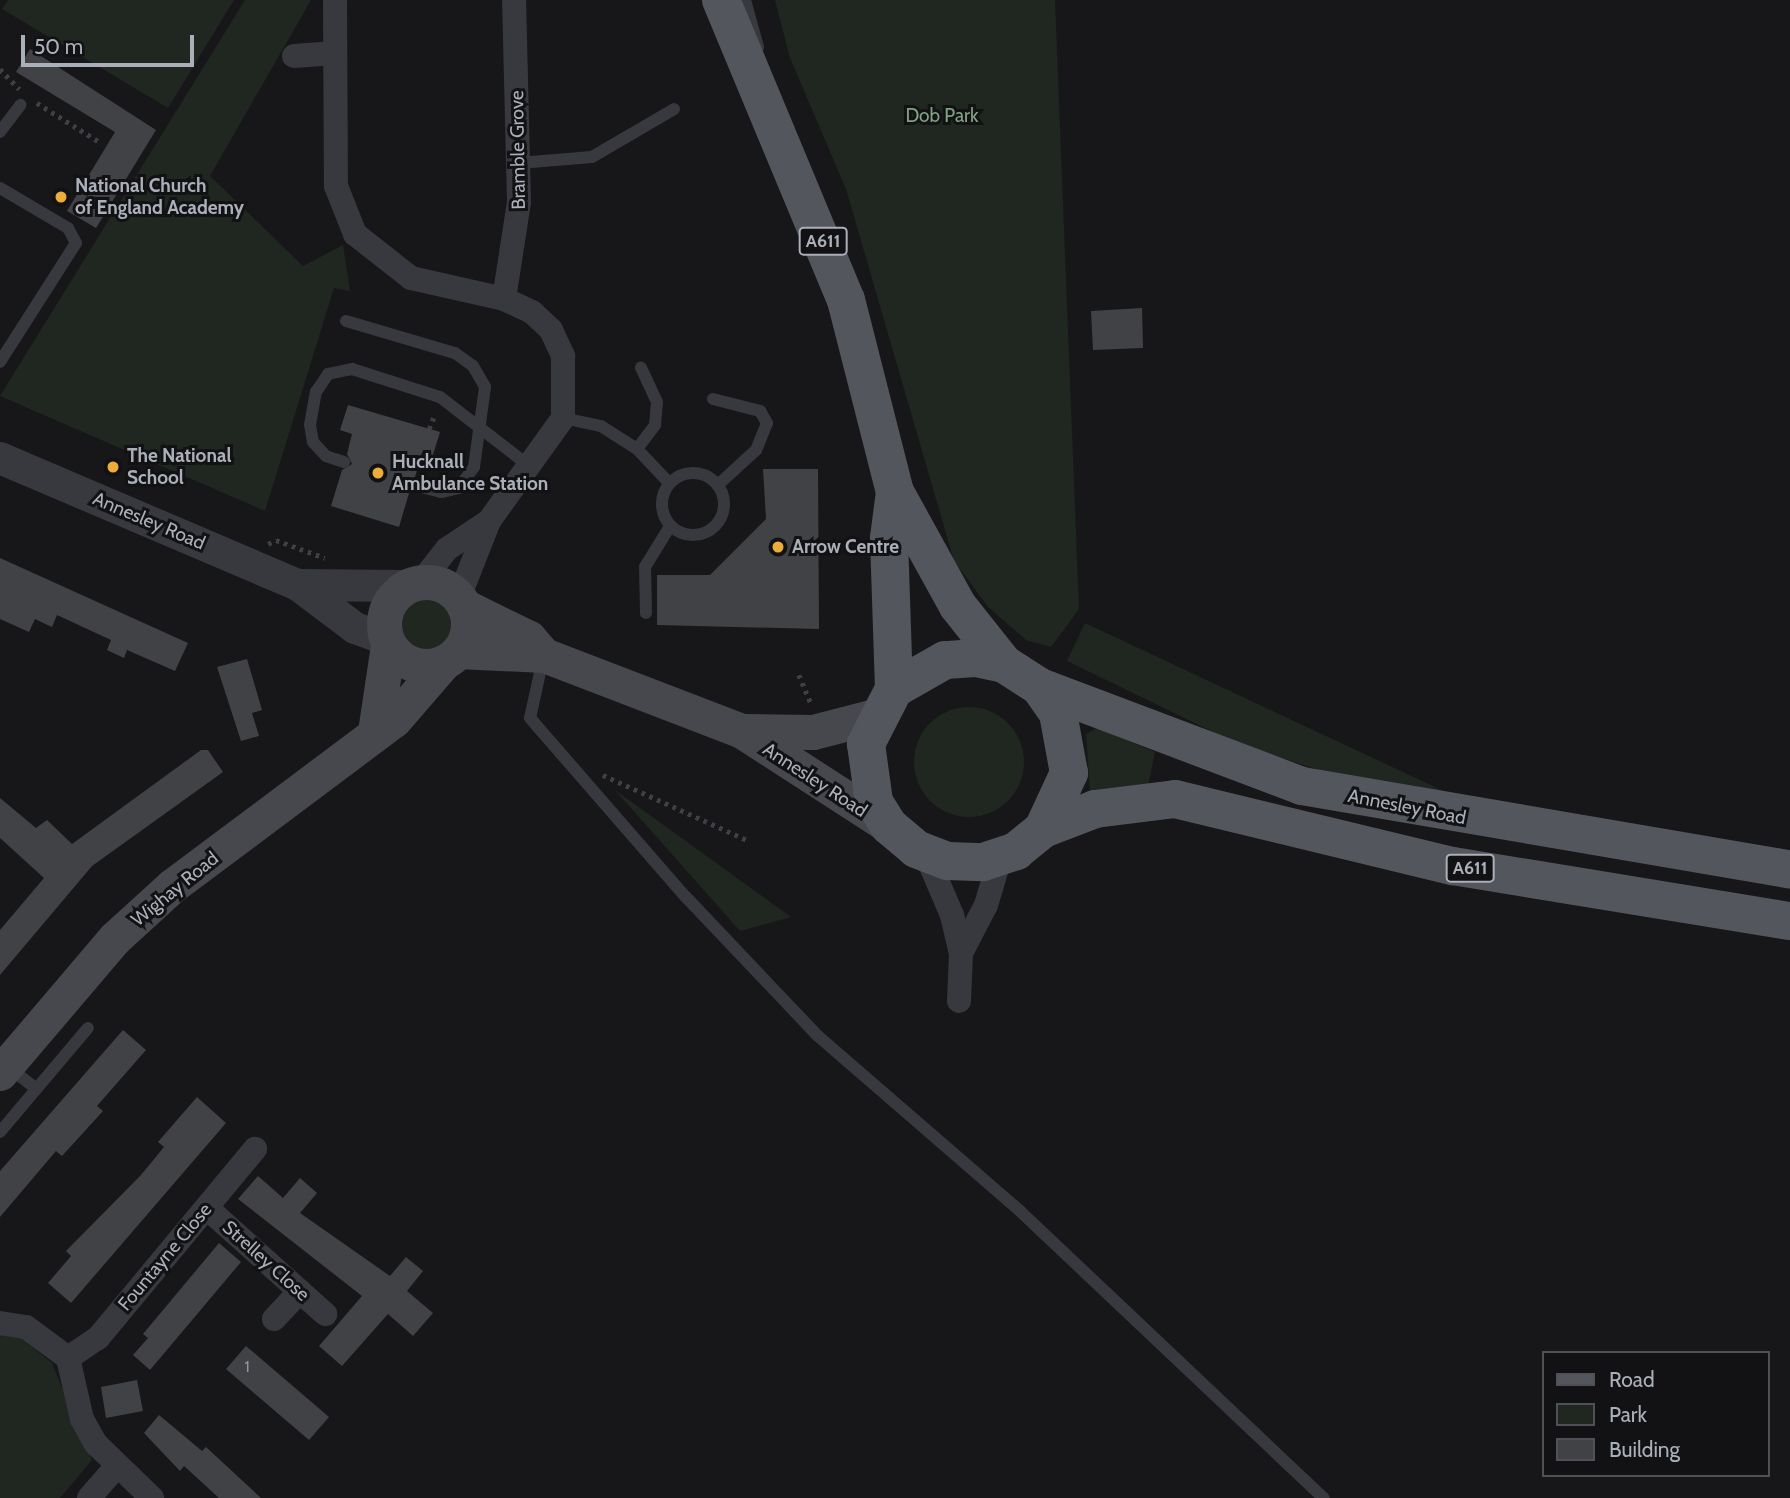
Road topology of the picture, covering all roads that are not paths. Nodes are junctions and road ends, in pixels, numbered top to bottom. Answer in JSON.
{"nodes":[{"id":1,"x":514,"y":0,"type":"edge"},
{"id":2,"x":722,"y":0,"type":"edge"},
{"id":3,"x":745,"y":0,"type":"edge"},
{"id":4,"x":335,"y":2,"type":"dead end"},
{"id":5,"x":335,"y":53,"type":"junction"},
{"id":6,"x":294,"y":56,"type":"dead end"},
{"id":7,"x":767,"y":103,"type":"junction"},
{"id":8,"x":20,"y":106,"type":"dead end"},
{"id":9,"x":674,"y":109,"type":"dead end"},
{"id":10,"x":0,"y":132,"type":"edge"},
{"id":11,"x":519,"y":163,"type":"junction"},
{"id":12,"x":0,"y":188,"type":"edge"},
{"id":13,"x":504,"y":299,"type":"junction"},
{"id":14,"x":346,"y":321,"type":"dead end"},
{"id":15,"x":0,"y":362,"type":"edge"},
{"id":16,"x":641,"y":367,"type":"dead end"},
{"id":17,"x":713,"y":399,"type":"dead end"},
{"id":18,"x":563,"y":418,"type":"junction"},
{"id":19,"x":483,"y":427,"type":"junction"},
{"id":20,"x":637,"y":449,"type":"junction"},
{"id":21,"x":0,"y":458,"type":"edge"},
{"id":22,"x":344,"y":462,"type":"dead end"},
{"id":23,"x":528,"y":465,"type":"junction"},
{"id":24,"x":669,"y":483,"type":"junction"},
{"id":25,"x":412,"y":485,"type":"dead end"},
{"id":26,"x":719,"y":485,"type":"junction"},
{"id":27,"x":895,"y":492,"type":"junction"},
{"id":28,"x":489,"y":521,"type":"junction"},
{"id":29,"x":670,"y":526,"type":"junction"},
{"id":30,"x":413,"y":584,"type":"junction"},
{"id":31,"x":298,"y":585,"type":"junction"},
{"id":32,"x":462,"y":602,"type":"junction"},
{"id":33,"x":646,"y":613,"type":"dead end"},
{"id":34,"x":387,"y":642,"type":"junction"},
{"id":35,"x":544,"y":655,"type":"junction"},
{"id":36,"x":451,"y":657,"type":"junction"},
{"id":37,"x":1004,"y":664,"type":"junction"},
{"id":38,"x":1040,"y":687,"type":"junction"},
{"id":39,"x":884,"y":702,"type":"junction"},
{"id":40,"x":742,"y":731,"type":"junction"},
{"id":41,"x":375,"y":732,"type":"junction"},
{"id":42,"x":889,"y":826,"type":"junction"},
{"id":43,"x":1043,"y":830,"type":"junction"},
{"id":44,"x":925,"y":852,"type":"junction"},
{"id":45,"x":1001,"y":855,"type":"junction"},
{"id":46,"x":1790,"y":869,"type":"edge"},
{"id":47,"x":1790,"y":921,"type":"edge"},
{"id":48,"x":961,"y":953,"type":"junction"},
{"id":49,"x":959,"y":1000,"type":"dead end"},
{"id":50,"x":88,"y":1028,"type":"dead end"},
{"id":51,"x":3,"y":1070,"type":"edge"},
{"id":52,"x":36,"y":1089,"type":"junction"},
{"id":53,"x":0,"y":1132,"type":"edge"},
{"id":54,"x":255,"y":1149,"type":"dead end"},
{"id":55,"x":206,"y":1208,"type":"junction"},
{"id":56,"x":299,"y":1291,"type":"junction"},
{"id":57,"x":326,"y":1314,"type":"dead end"},
{"id":58,"x":274,"y":1319,"type":"dead end"},
{"id":59,"x":0,"y":1323,"type":"edge"},
{"id":60,"x":68,"y":1358,"type":"junction"},
{"id":61,"x":116,"y":1467,"type":"junction"},
{"id":62,"x":89,"y":1498,"type":"edge"},
{"id":63,"x":152,"y":1498,"type":"edge"},
{"id":64,"x":1324,"y":1498,"type":"edge"}],
"edges":[{"from":1,"to":11,"type":"street","name":"Bramble Grove"},
{"from":2,"to":7,"type":"main road","number":"A611"},
{"from":3,"to":7,"type":"lane"},
{"from":4,"to":5,"type":"street"},
{"from":5,"to":6,"type":"street"},
{"from":5,"to":13,"type":"street"},
{"from":7,"to":27,"type":"main road","number":"A611"},
{"from":8,"to":10,"type":"lane"},
{"from":9,"to":11,"type":"lane"},
{"from":11,"to":13,"type":"street","name":"Bramble Grove"},
{"from":12,"to":15,"type":"lane"},
{"from":13,"to":18,"type":"street"},
{"from":14,"to":19,"type":"lane"},
{"from":16,"to":20,"type":"lane"},
{"from":17,"to":26,"type":"lane"},
{"from":18,"to":20,"type":"lane"},
{"from":18,"to":23,"type":"street"},
{"from":19,"to":22,"type":"lane"},
{"from":19,"to":23,"type":"lane"},
{"from":19,"to":25,"type":"lane"},
{"from":20,"to":24,"type":"lane"},
{"from":21,"to":31,"type":"street","name":"Annesley Road"},
{"from":23,"to":28,"type":"street"},
{"from":24,"to":26,"type":"lane"},
{"from":24,"to":29,"type":"lane"},
{"from":26,"to":29,"type":"lane"},
{"from":27,"to":37,"type":"main road","number":"A611"},
{"from":27,"to":39,"type":"main road","number":"A611"},
{"from":28,"to":30,"type":"street"},
{"from":28,"to":32,"type":"street"},
{"from":29,"to":33,"type":"lane"},
{"from":30,"to":31,"type":"street","name":"Annesley Road"},
{"from":30,"to":32,"type":"main road"},
{"from":30,"to":34,"type":"main road"},
{"from":31,"to":34,"type":"street","name":"Annesley Road"},
{"from":32,"to":35,"type":"main road","name":"Annesley Road"},
{"from":32,"to":36,"type":"main road"},
{"from":34,"to":36,"type":"main road"},
{"from":34,"to":41,"type":"main road"},
{"from":35,"to":36,"type":"main road","name":"Annesley Road"},
{"from":35,"to":40,"type":"main road","name":"Annesley Road"},
{"from":35,"to":64,"type":"lane"},
{"from":36,"to":41,"type":"main road","name":"Wighay Road"},
{"from":37,"to":38,"type":"main road"},
{"from":37,"to":39,"type":"main road"},
{"from":38,"to":43,"type":"main road"},
{"from":38,"to":46,"type":"main road","name":"Annesley Road"},
{"from":39,"to":40,"type":"main road","name":"Annesley Road"},
{"from":39,"to":42,"type":"main road"},
{"from":40,"to":42,"type":"main road","name":"Annesley Road"},
{"from":41,"to":51,"type":"main road","name":"Wighay Road"},
{"from":42,"to":44,"type":"main road"},
{"from":43,"to":45,"type":"main road"},
{"from":43,"to":47,"type":"main road","number":"A611"},
{"from":44,"to":45,"type":"main road"},
{"from":44,"to":48,"type":"street"},
{"from":45,"to":48,"type":"street"},
{"from":48,"to":49,"type":"street"},
{"from":50,"to":52,"type":"lane"},
{"from":51,"to":52,"type":"lane"},
{"from":52,"to":53,"type":"lane"},
{"from":54,"to":55,"type":"street","name":"Fountayne Close"},
{"from":55,"to":56,"type":"street","name":"Strelley Close"},
{"from":55,"to":60,"type":"street","name":"Fountayne Close"},
{"from":56,"to":57,"type":"street","name":"Strelley Close"},
{"from":56,"to":58,"type":"street"},
{"from":59,"to":60,"type":"street"},
{"from":60,"to":61,"type":"street"},
{"from":61,"to":62,"type":"street"},
{"from":61,"to":63,"type":"street"}]}
